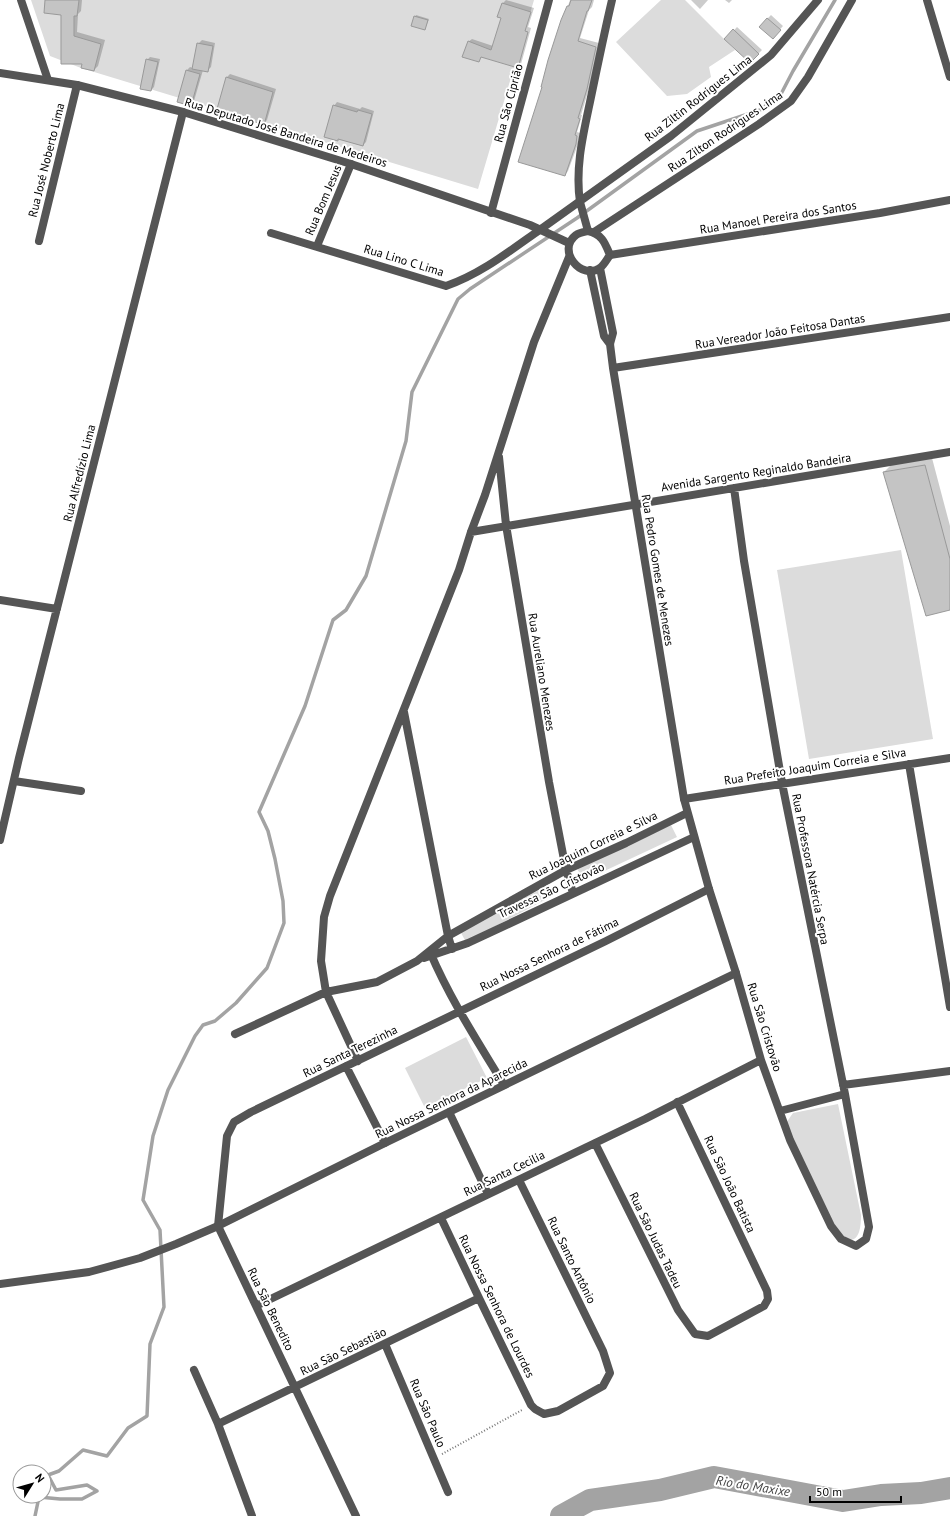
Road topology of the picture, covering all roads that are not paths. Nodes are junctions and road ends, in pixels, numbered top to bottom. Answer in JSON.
{"nodes":[{"id":1,"x":21,"y":0,"type":"edge"},
{"id":2,"x":549,"y":0,"type":"edge"},
{"id":3,"x":612,"y":0,"type":"edge"},
{"id":4,"x":818,"y":0,"type":"edge"},
{"id":5,"x":852,"y":0,"type":"edge"},
{"id":6,"x":927,"y":0,"type":"edge"},
{"id":7,"x":0,"y":73,"type":"edge"},
{"id":8,"x":950,"y":78,"type":"edge"},
{"id":9,"x":48,"y":80,"type":"junction"},
{"id":10,"x":76,"y":85,"type":"junction"},
{"id":11,"x":183,"y":112,"type":"junction"},
{"id":12,"x":351,"y":164,"type":"junction"},
{"id":13,"x":950,"y":200,"type":"edge"},
{"id":14,"x":581,"y":205,"type":"junction"},
{"id":15,"x":491,"y":213,"type":"junction"},
{"id":16,"x":544,"y":231,"type":"junction"},
{"id":17,"x":591,"y":232,"type":"junction"},
{"id":18,"x":271,"y":233,"type":"dead end"},
{"id":19,"x":39,"y":241,"type":"dead end"},
{"id":20,"x":569,"y":243,"type":"junction"},
{"id":21,"x":317,"y":246,"type":"junction"},
{"id":22,"x":610,"y":255,"type":"junction"},
{"id":23,"x":569,"y":257,"type":"junction"},
{"id":24,"x":600,"y":268,"type":"junction"},
{"id":25,"x":590,"y":270,"type":"junction"},
{"id":26,"x":950,"y":317,"type":"edge"},
{"id":27,"x":610,"y":344,"type":"junction"},
{"id":28,"x":613,"y":368,"type":"junction"},
{"id":29,"x":498,"y":452,"type":"junction"},
{"id":30,"x":950,"y":452,"type":"edge"},
{"id":31,"x":734,"y":488,"type":"junction"},
{"id":32,"x":636,"y":504,"type":"junction"},
{"id":33,"x":506,"y":525,"type":"junction"},
{"id":34,"x":471,"y":532,"type":"junction"},
{"id":35,"x":0,"y":600,"type":"edge"},
{"id":36,"x":57,"y":610,"type":"junction"},
{"id":37,"x":404,"y":711,"type":"junction"},
{"id":38,"x":950,"y":758,"type":"edge"},
{"id":39,"x":909,"y":764,"type":"junction"},
{"id":40,"x":14,"y":781,"type":"junction"},
{"id":41,"x":782,"y":783,"type":"junction"},
{"id":42,"x":81,"y":791,"type":"dead end"},
{"id":43,"x":684,"y":799,"type":"junction"},
{"id":44,"x":687,"y":813,"type":"junction"},
{"id":45,"x":694,"y":837,"type":"junction"},
{"id":46,"x":0,"y":840,"type":"edge"},
{"id":47,"x":566,"y":870,"type":"junction"},
{"id":48,"x":709,"y":889,"type":"junction"},
{"id":49,"x":573,"y":893,"type":"junction"},
{"id":50,"x":448,"y":936,"type":"junction"},
{"id":51,"x":452,"y":949,"type":"junction"},
{"id":52,"x":430,"y":953,"type":"junction"},
{"id":53,"x":736,"y":973,"type":"junction"},
{"id":54,"x":326,"y":992,"type":"junction"},
{"id":55,"x":950,"y":1006,"type":"edge"},
{"id":56,"x":459,"y":1011,"type":"junction"},
{"id":57,"x":235,"y":1034,"type":"dead end"},
{"id":58,"x":761,"y":1060,"type":"junction"},
{"id":59,"x":358,"y":1061,"type":"junction"},
{"id":60,"x":346,"y":1066,"type":"junction"},
{"id":61,"x":950,"y":1071,"type":"edge"},
{"id":62,"x":504,"y":1085,"type":"junction"},
{"id":63,"x":843,"y":1085,"type":"junction"},
{"id":64,"x":845,"y":1094,"type":"junction"},
{"id":65,"x":677,"y":1102,"type":"junction"},
{"id":66,"x":780,"y":1111,"type":"junction"},
{"id":67,"x":449,"y":1112,"type":"junction"},
{"id":68,"x":385,"y":1143,"type":"junction"},
{"id":69,"x":595,"y":1143,"type":"junction"},
{"id":70,"x":519,"y":1180,"type":"junction"},
{"id":71,"x":488,"y":1194,"type":"junction"},
{"id":72,"x":441,"y":1218,"type":"junction"},
{"id":73,"x":218,"y":1226,"type":"junction"},
{"id":74,"x":854,"y":1246,"type":"joint"},
{"id":75,"x":0,"y":1284,"type":"edge"},
{"id":76,"x":479,"y":1298,"type":"junction"},
{"id":77,"x":256,"y":1306,"type":"junction"},
{"id":78,"x":708,"y":1336,"type":"joint"},
{"id":79,"x":385,"y":1344,"type":"junction"},
{"id":80,"x":194,"y":1370,"type":"dead end"},
{"id":81,"x":296,"y":1387,"type":"junction"},
{"id":82,"x":531,"y":1405,"type":"joint"},
{"id":83,"x":218,"y":1424,"type":"junction"},
{"id":84,"x":448,"y":1492,"type":"dead end"},
{"id":85,"x":252,"y":1516,"type":"edge"},
{"id":86,"x":356,"y":1516,"type":"edge"}],
"edges":[{"from":1,"to":9,"type":"street"},
{"from":2,"to":15,"type":"street","name":"Rua São Ciprião"},
{"from":3,"to":14,"type":"street"},
{"from":4,"to":14,"type":"street","name":"Rua Ziltin Rodrigues Lima"},
{"from":5,"to":17,"type":"street","name":"Rua Zilton Rodrigues Lima"},
{"from":6,"to":8,"type":"street"},
{"from":7,"to":9,"type":"street","name":"Rua Deputado José Bandeira de Medeiros"},
{"from":9,"to":10,"type":"street","name":"Rua Deputado José Bandeira de Medeiros"},
{"from":10,"to":11,"type":"street","name":"Rua Deputado José Bandeira de Medeiros"},
{"from":10,"to":19,"type":"street","name":"Rua José Noberto Lima"},
{"from":11,"to":12,"type":"street","name":"Rua Deputado José Bandeira de Medeiros"},
{"from":11,"to":36,"type":"street","name":"Rua Alfredízio Lima"},
{"from":12,"to":15,"type":"street","name":"Rua Deputado José Bandeira de Medeiros"},
{"from":12,"to":21,"type":"street","name":"Rua Bom Jesus"},
{"from":13,"to":22,"type":"street","name":"Rua Manoel Pereira dos Santos"},
{"from":14,"to":16,"type":"street"},
{"from":14,"to":17,"type":"street"},
{"from":15,"to":16,"type":"street","name":"Rua Deputado José Bandeira de Medeiros"},
{"from":16,"to":20,"type":"street","name":"Rua Deputado José Bandeira de Medeiros"},
{"from":16,"to":21,"type":"street","name":"Rua Lino C Lima"},
{"from":17,"to":20,"type":"street"},
{"from":17,"to":22,"type":"street"},
{"from":18,"to":21,"type":"street","name":"Rua Lino C Lima"},
{"from":20,"to":23,"type":"street"},
{"from":22,"to":24,"type":"street"},
{"from":23,"to":25,"type":"street"},
{"from":23,"to":29,"type":"street"},
{"from":24,"to":25,"type":"street"},
{"from":24,"to":27,"type":"street","name":"Rua Pedro Gomes de Menezes"},
{"from":25,"to":27,"type":"street","name":"Rua Pedro Gomes de Menezes"},
{"from":26,"to":28,"type":"street","name":"Rua Vereador João Feitosa Dantas"},
{"from":27,"to":28,"type":"street","name":"Rua Pedro Gomes de Menezes"},
{"from":28,"to":32,"type":"street","name":"Rua Pedro Gomes de Menezes"},
{"from":29,"to":33,"type":"street","name":"Rua Aureliano Menezes"},
{"from":29,"to":34,"type":"street"},
{"from":30,"to":31,"type":"street","name":"Avenida Sargento Reginaldo Bandeira"},
{"from":31,"to":32,"type":"street","name":"Avenida Sargento Reginaldo Bandeira"},
{"from":31,"to":41,"type":"street","name":"Rua Professora Natércia Serpa"},
{"from":32,"to":33,"type":"street","name":"Avenida Sargento Reginaldo Bandeira"},
{"from":32,"to":43,"type":"street","name":"Rua Pedro Gomes de Menezes"},
{"from":33,"to":34,"type":"street","name":"Avenida Sargento Reginaldo Bandeira"},
{"from":33,"to":47,"type":"street","name":"Rua Aureliano Menezes"},
{"from":34,"to":37,"type":"street"},
{"from":35,"to":36,"type":"street"},
{"from":36,"to":40,"type":"street","name":"Rua Alfredízio Lima"},
{"from":37,"to":50,"type":"street"},
{"from":37,"to":54,"type":"street"},
{"from":38,"to":39,"type":"street","name":"Rua Prefeito Joaquim Correia e Silva"},
{"from":39,"to":41,"type":"street","name":"Rua Prefeito Joaquim Correia e Silva"},
{"from":39,"to":55,"type":"street"},
{"from":40,"to":42,"type":"street"},
{"from":40,"to":46,"type":"street","name":"Rua Alfredízio Lima"},
{"from":41,"to":43,"type":"street","name":"Rua Prefeito Joaquim Correia e Silva"},
{"from":41,"to":63,"type":"street","name":"Rua Professora Natércia Serpa"},
{"from":43,"to":44,"type":"street","name":"Rua São Cristovão"},
{"from":44,"to":45,"type":"street","name":"Rua São Cristovão"},
{"from":44,"to":47,"type":"street","name":"Rua Joaquim Correia e Silva"},
{"from":45,"to":48,"type":"street","name":"Rua São Cristovão"},
{"from":45,"to":49,"type":"street","name":"Travessa São Cristovão"},
{"from":47,"to":49,"type":"street","name":"Rua Aureliano Menezes"},
{"from":47,"to":50,"type":"street","name":"Rua Joaquim Correia e Silva"},
{"from":48,"to":53,"type":"street","name":"Rua São Cristovão"},
{"from":48,"to":56,"type":"street","name":"Rua Nossa Senhora de Fátima"},
{"from":49,"to":51,"type":"street","name":"Travessa São Cristovão"},
{"from":50,"to":51,"type":"street"},
{"from":50,"to":52,"type":"street","name":"Travessa São Cristovão"},
{"from":51,"to":52,"type":"street","name":"Travessa São Cristovão"},
{"from":52,"to":54,"type":"street","name":"Travessa São Cristovão"},
{"from":52,"to":56,"type":"street"},
{"from":53,"to":58,"type":"street","name":"Rua São Cristovão"},
{"from":53,"to":62,"type":"street","name":"Rua Nossa Senhora da Aparecida"},
{"from":54,"to":57,"type":"street","name":"Travessa São Cristovão"},
{"from":54,"to":59,"type":"street"},
{"from":56,"to":59,"type":"street","name":"Rua Santa Terezinha"},
{"from":56,"to":62,"type":"street"},
{"from":58,"to":65,"type":"street","name":"Rua Santa Cecilia"},
{"from":58,"to":66,"type":"street","name":"Rua São Cristovão"},
{"from":59,"to":60,"type":"street","name":"Rua Santa Terezinha"},
{"from":60,"to":68,"type":"street"},
{"from":60,"to":73,"type":"street","name":"Rua Santa Terezinha"},
{"from":61,"to":63,"type":"street"},
{"from":62,"to":67,"type":"street","name":"Rua Nossa Senhora da Aparecida"},
{"from":63,"to":64,"type":"street","name":"Rua Professora Natércia Serpa"},
{"from":64,"to":66,"type":"street"},
{"from":64,"to":74,"type":"street","name":"Rua Professora Natércia Serpa"},
{"from":65,"to":69,"type":"street","name":"Rua Santa Cecilia"},
{"from":65,"to":78,"type":"street","name":"Rua São João Batista"},
{"from":66,"to":74,"type":"street","name":"Rua São Cristovão"},
{"from":67,"to":68,"type":"street","name":"Rua Nossa Senhora da Aparecida"},
{"from":67,"to":71,"type":"street"},
{"from":68,"to":73,"type":"street","name":"Rua Nossa Senhora da Aparecida"},
{"from":69,"to":70,"type":"street","name":"Rua Santa Cecilia"},
{"from":69,"to":78,"type":"street","name":"Rua São Judas Tadeu"},
{"from":70,"to":71,"type":"street","name":"Rua Santa Cecilia"},
{"from":70,"to":82,"type":"street","name":"Rua Santo Antônio"},
{"from":71,"to":72,"type":"street","name":"Rua Santa Cecilia"},
{"from":72,"to":76,"type":"street","name":"Rua Nossa Senhora de Lourdes"},
{"from":72,"to":77,"type":"street","name":"Rua Santa Cecilia"},
{"from":73,"to":75,"type":"street","name":"Rua Nossa Senhora da Aparecida"},
{"from":73,"to":77,"type":"street","name":"Rua São Benedito"},
{"from":76,"to":79,"type":"street","name":"Rua São Sebastião"},
{"from":76,"to":82,"type":"street","name":"Rua Nossa Senhora de Lourdes"},
{"from":77,"to":81,"type":"street","name":"Rua São Benedito"},
{"from":79,"to":81,"type":"street","name":"Rua São Sebastião"},
{"from":79,"to":84,"type":"street","name":"Rua São Paulo"},
{"from":80,"to":83,"type":"street"},
{"from":81,"to":83,"type":"street","name":"Rua São Sebastião"},
{"from":81,"to":86,"type":"street","name":"Rua São Benedito"},
{"from":83,"to":85,"type":"street"}]}
